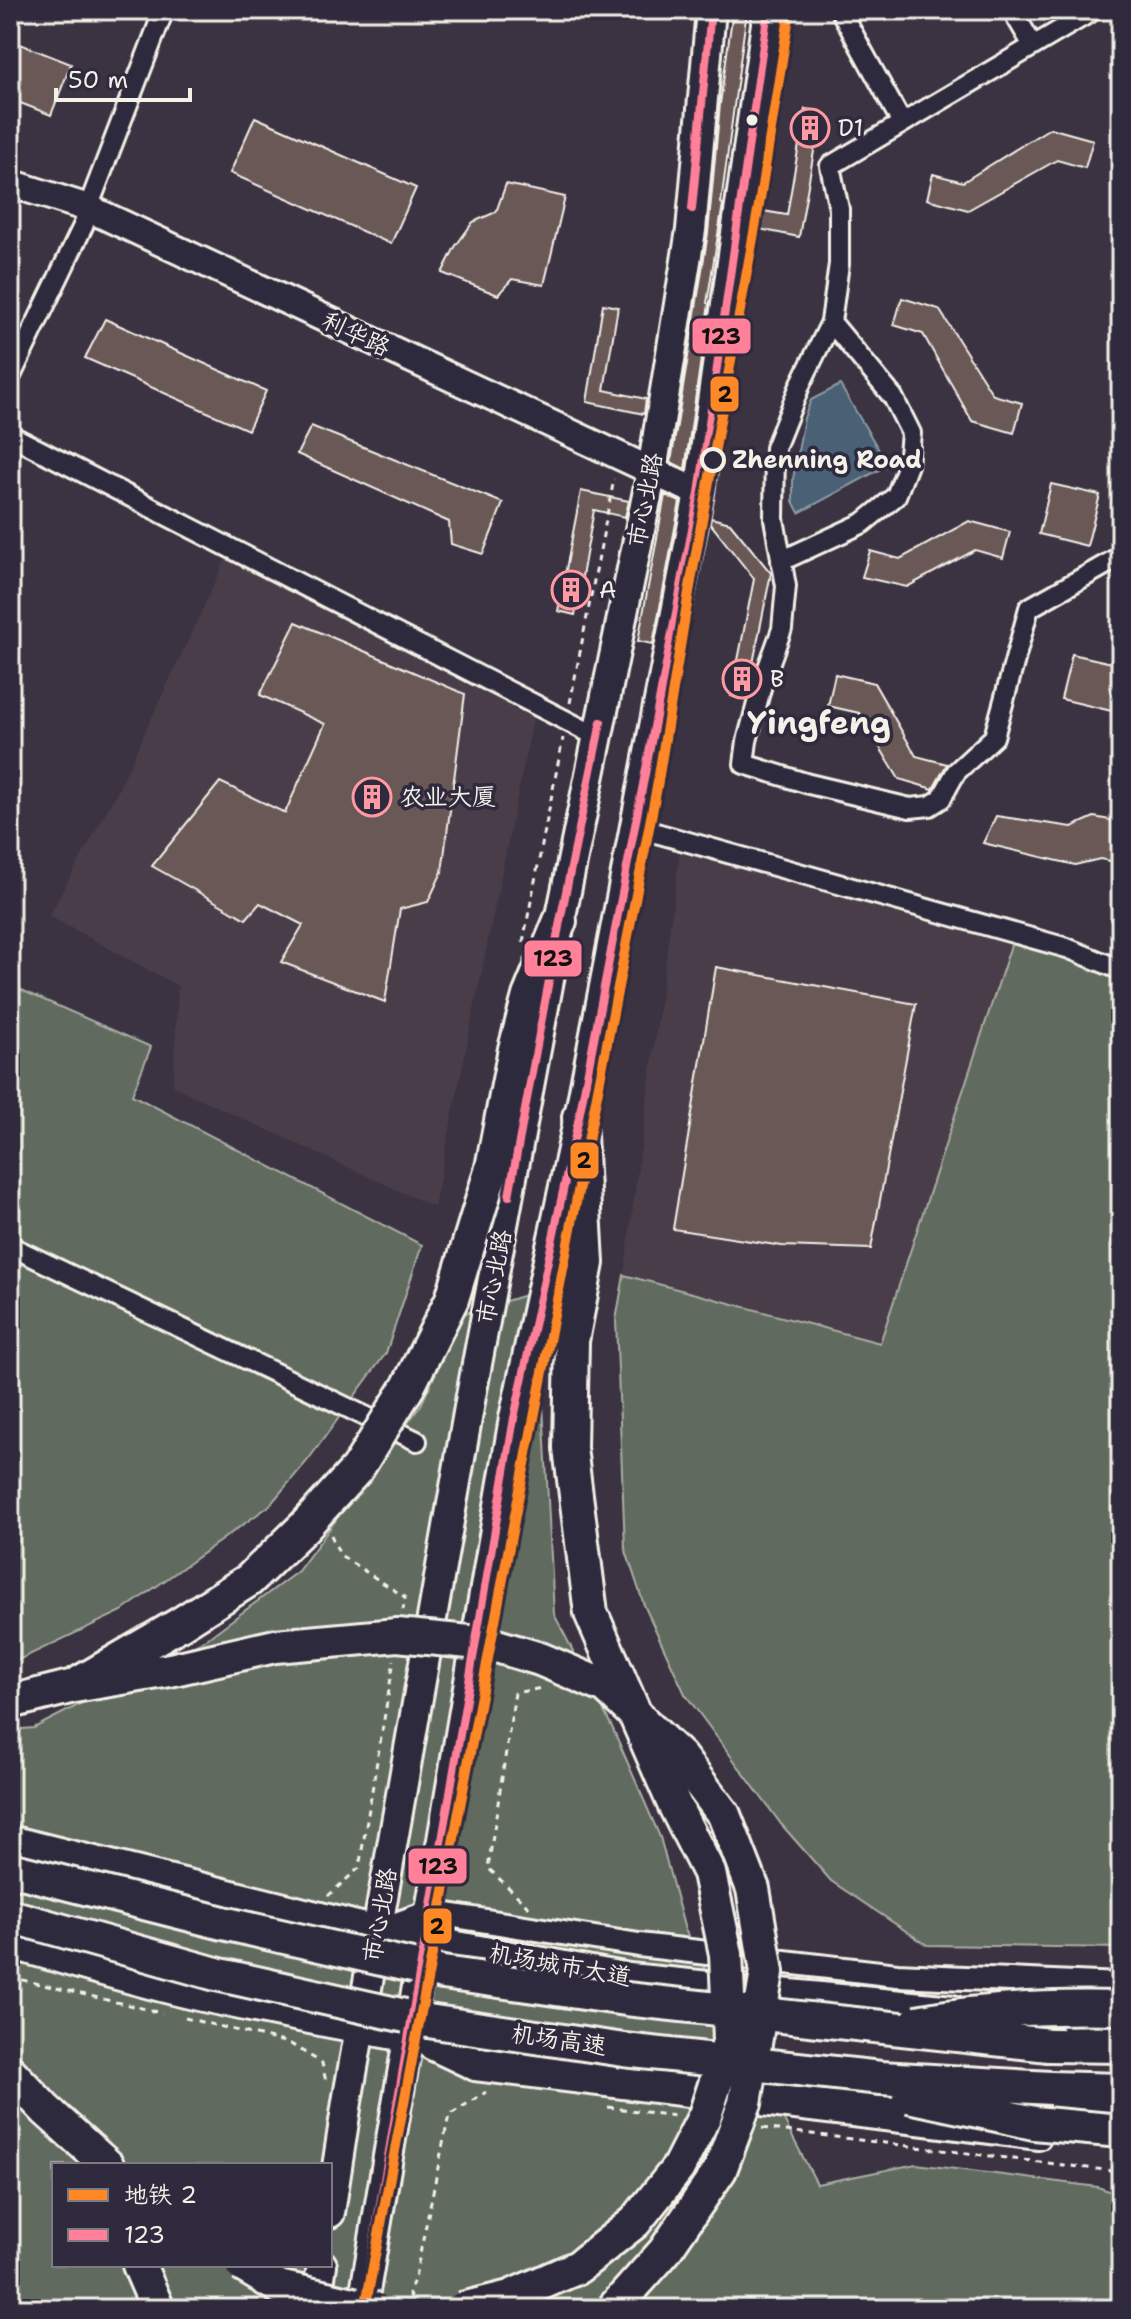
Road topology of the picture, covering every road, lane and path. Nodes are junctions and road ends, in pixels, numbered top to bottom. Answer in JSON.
{"nodes":[{"id":1,"x":164,"y":10,"type":"edge"},
{"id":2,"x":711,"y":10,"type":"edge"},
{"id":3,"x":768,"y":10,"type":"edge"},
{"id":4,"x":840,"y":10,"type":"edge"},
{"id":5,"x":1012,"y":10,"type":"edge"},
{"id":6,"x":1094,"y":10,"type":"edge"},
{"id":7,"x":1032,"y":44,"type":"junction"},
{"id":8,"x":902,"y":123,"type":"junction"},
{"id":9,"x":10,"y":183,"type":"edge"},
{"id":10,"x":10,"y":201,"type":"edge"},
{"id":11,"x":86,"y":216,"type":"junction"},
{"id":12,"x":831,"y":322,"type":"junction"},
{"id":13,"x":10,"y":378,"type":"edge"},
{"id":14,"x":10,"y":435,"type":"edge"},
{"id":15,"x":615,"y":471,"type":"junction"},
{"id":16,"x":650,"y":479,"type":"junction"},
{"id":17,"x":697,"y":500,"type":"junction"},
{"id":18,"x":1121,"y":556,"type":"edge"},
{"id":19,"x":781,"y":561,"type":"junction"},
{"id":20,"x":566,"y":721,"type":"junction"},
{"id":21,"x":598,"y":737,"type":"junction"},
{"id":22,"x":649,"y":831,"type":"dead end"},
{"id":23,"x":560,"y":921,"type":"junction"},
{"id":24,"x":519,"y":954,"type":"dead end"},
{"id":25,"x":1121,"y":970,"type":"edge"},
{"id":26,"x":579,"y":1117,"type":"junction"},
{"id":27,"x":10,"y":1246,"type":"edge"},
{"id":28,"x":417,"y":1441,"type":"dead end"},
{"id":29,"x":327,"y":1528,"type":"dead end"},
{"id":30,"x":402,"y":1611,"type":"dead end"},
{"id":31,"x":395,"y":1655,"type":"dead end"},
{"id":32,"x":74,"y":1686,"type":"junction"},
{"id":33,"x":545,"y":1688,"type":"dead end"},
{"id":34,"x":10,"y":1702,"type":"edge"},
{"id":35,"x":10,"y":1840,"type":"edge"},
{"id":36,"x":10,"y":1869,"type":"edge"},
{"id":37,"x":321,"y":1903,"type":"dead end"},
{"id":38,"x":542,"y":1909,"type":"dead end"},
{"id":39,"x":429,"y":1912,"type":"junction"},
{"id":40,"x":10,"y":1916,"type":"edge"},
{"id":41,"x":377,"y":1931,"type":"junction"},
{"id":42,"x":424,"y":1941,"type":"junction"},
{"id":43,"x":10,"y":1944,"type":"edge"},
{"id":44,"x":10,"y":1977,"type":"edge"},
{"id":45,"x":1121,"y":1985,"type":"edge"},
{"id":46,"x":1121,"y":2008,"type":"edge"},
{"id":47,"x":165,"y":2013,"type":"dead end"},
{"id":48,"x":180,"y":2017,"type":"dead end"},
{"id":49,"x":1121,"y":2025,"type":"edge"},
{"id":50,"x":360,"y":2028,"type":"junction"},
{"id":51,"x":883,"y":2029,"type":"junction"},
{"id":52,"x":408,"y":2037,"type":"junction"},
{"id":53,"x":1121,"y":2046,"type":"edge"},
{"id":54,"x":773,"y":2066,"type":"junction"},
{"id":55,"x":10,"y":2072,"type":"edge"},
{"id":56,"x":1121,"y":2090,"type":"edge"},
{"id":57,"x":329,"y":2092,"type":"dead end"},
{"id":58,"x":46,"y":2110,"type":"junction"},
{"id":59,"x":1121,"y":2112,"type":"edge"},
{"id":60,"x":1121,"y":2131,"type":"edge"},
{"id":61,"x":1121,"y":2145,"type":"edge"},
{"id":62,"x":83,"y":2163,"type":"edge"},
{"id":63,"x":105,"y":2163,"type":"edge"},
{"id":64,"x":332,"y":2201,"type":"edge"},
{"id":65,"x":140,"y":2267,"type":"edge"},
{"id":66,"x":245,"y":2267,"type":"edge"},
{"id":67,"x":322,"y":2267,"type":"edge"},
{"id":68,"x":158,"y":2309,"type":"edge"},
{"id":69,"x":315,"y":2309,"type":"edge"},
{"id":70,"x":362,"y":2309,"type":"edge"},
{"id":71,"x":375,"y":2309,"type":"edge"},
{"id":72,"x":462,"y":2309,"type":"edge"},
{"id":73,"x":613,"y":2309,"type":"edge"}],
"edges":[{"from":1,"to":11,"type":"street"},
{"from":2,"to":16,"type":"main road","name":"市心北路"},
{"from":3,"to":17,"type":"main road","name":"市心北路"},
{"from":4,"to":8,"type":"street"},
{"from":5,"to":7,"type":"street"},
{"from":6,"to":7,"type":"street"},
{"from":7,"to":8,"type":"street"},
{"from":8,"to":12,"type":"street"},
{"from":9,"to":11,"type":"main road","name":"利华路"},
{"from":10,"to":11,"type":"main road","name":"利华路"},
{"from":11,"to":13,"type":"street"},
{"from":11,"to":15,"type":"main road","name":"利华路"},
{"from":11,"to":16,"type":"main road","name":"利华路"},
{"from":12,"to":19,"type":"street"},
{"from":12,"to":19,"type":"street"},
{"from":14,"to":20,"type":"street"},
{"from":15,"to":16,"type":"main road","name":"利华路"},
{"from":15,"to":20,"type":"path"},
{"from":16,"to":17,"type":"main road","name":"利华路"},
{"from":16,"to":21,"type":"main road","name":"市心北路"},
{"from":17,"to":26,"type":"main road","name":"市心北路"},
{"from":18,"to":19,"type":"street"},
{"from":20,"to":21,"type":"street"},
{"from":20,"to":24,"type":"path"},
{"from":21,"to":23,"type":"main road","name":"市心北路"},
{"from":22,"to":25,"type":"street"},
{"from":23,"to":32,"type":"highway","bridge":true},
{"from":23,"to":41,"type":"main road","name":"市心北路"},
{"from":26,"to":39,"type":"main road","name":"市心北路"},
{"from":26,"to":72,"type":"highway","bridge":true},
{"from":27,"to":28,"type":"street"},
{"from":29,"to":30,"type":"path"},
{"from":31,"to":37,"type":"path"},
{"from":32,"to":34,"type":"highway","bridge":true},
{"from":32,"to":73,"type":"highway","bridge":true},
{"from":33,"to":38,"type":"path"},
{"from":35,"to":41,"type":"main road","name":"机场城市大道"},
{"from":36,"to":51,"type":"highway","name":"机场高速","bridge":true},
{"from":39,"to":41,"type":"street"},
{"from":39,"to":42,"type":"main road","name":"市心北路"},
{"from":39,"to":45,"type":"street"},
{"from":40,"to":54,"type":"highway","name":"机场高速","bridge":true},
{"from":41,"to":42,"type":"main road","name":"机场城市大道"},
{"from":41,"to":50,"type":"main road","name":"市心北路"},
{"from":42,"to":49,"type":"main road","name":"机场城市大道"},
{"from":42,"to":52,"type":"main road","name":"市心北路"},
{"from":43,"to":50,"type":"main road"},
{"from":44,"to":47,"type":"path"},
{"from":46,"to":51,"type":"highway","bridge":true},
{"from":48,"to":57,"type":"path"},
{"from":50,"to":52,"type":"main road"},
{"from":50,"to":64,"type":"main road","name":"市心北路"},
{"from":51,"to":53,"type":"highway","name":"机场高速","bridge":true},
{"from":52,"to":59,"type":"main road"},
{"from":52,"to":61,"type":"street"},
{"from":52,"to":70,"type":"main road","name":"市心北路"},
{"from":54,"to":56,"type":"highway","name":"机场高速","bridge":true},
{"from":54,"to":60,"type":"highway","bridge":true},
{"from":55,"to":58,"type":"highway"},
{"from":58,"to":62,"type":"highway"},
{"from":58,"to":63,"type":"highway"},
{"from":65,"to":68,"type":"highway"},
{"from":66,"to":71,"type":"highway","bridge":true},
{"from":67,"to":69,"type":"main road"}]}
